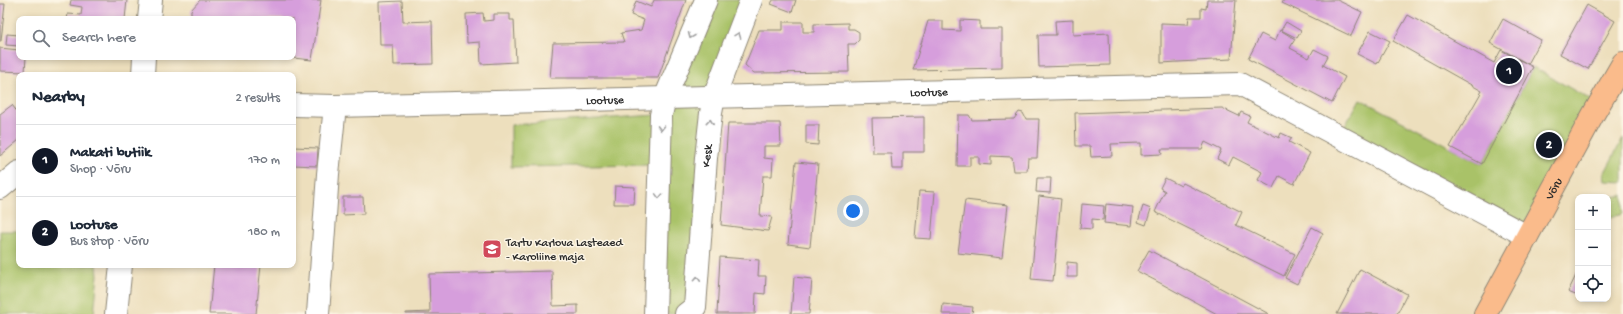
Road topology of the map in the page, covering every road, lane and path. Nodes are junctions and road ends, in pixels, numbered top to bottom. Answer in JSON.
{"nodes":[{"id":1,"x":151,"y":0,"type":"edge"},
{"id":2,"x":706,"y":0,"type":"edge"},
{"id":3,"x":751,"y":0,"type":"edge"},
{"id":4,"x":148,"y":16,"type":"edge"},
{"id":5,"x":144,"y":60,"type":"edge"},
{"id":6,"x":144,"y":72,"type":"edge"},
{"id":7,"x":1621,"y":73,"type":"edge"},
{"id":8,"x":714,"y":97,"type":"junction"},
{"id":9,"x":665,"y":98,"type":"junction"},
{"id":10,"x":296,"y":105,"type":"edge"},
{"id":11,"x":335,"y":106,"type":"junction"},
{"id":12,"x":16,"y":175,"type":"edge"},
{"id":13,"x":0,"y":188,"type":"edge"},
{"id":14,"x":1527,"y":236,"type":"junction"},
{"id":15,"x":121,"y":268,"type":"edge"},
{"id":16,"x":116,"y":314,"type":"edge"},
{"id":17,"x":318,"y":314,"type":"edge"},
{"id":18,"x":656,"y":314,"type":"edge"},
{"id":19,"x":686,"y":314,"type":"edge"},
{"id":20,"x":1485,"y":314,"type":"edge"}],
"edges":[{"from":1,"to":4,"type":"street"},
{"from":2,"to":9,"type":"street","one_way":true},
{"from":8,"to":3,"type":"street","name":"Kesk","one_way":true},
{"from":5,"to":6,"type":"street"},
{"from":7,"to":14,"type":"main road","name":"Võru"},
{"from":8,"to":9,"type":"street","name":"Lootuse"},
{"from":8,"to":14,"type":"street","name":"Lootuse"},
{"from":19,"to":8,"type":"street","name":"Kesk","one_way":true},
{"from":9,"to":11,"type":"street","name":"Lootuse"},
{"from":9,"to":18,"type":"street","one_way":true},
{"from":10,"to":11,"type":"street","name":"Lootuse"},
{"from":11,"to":17,"type":"street"},
{"from":12,"to":13,"type":"street"},
{"from":14,"to":20,"type":"main road","name":"Võru"},
{"from":15,"to":16,"type":"street"}]}
